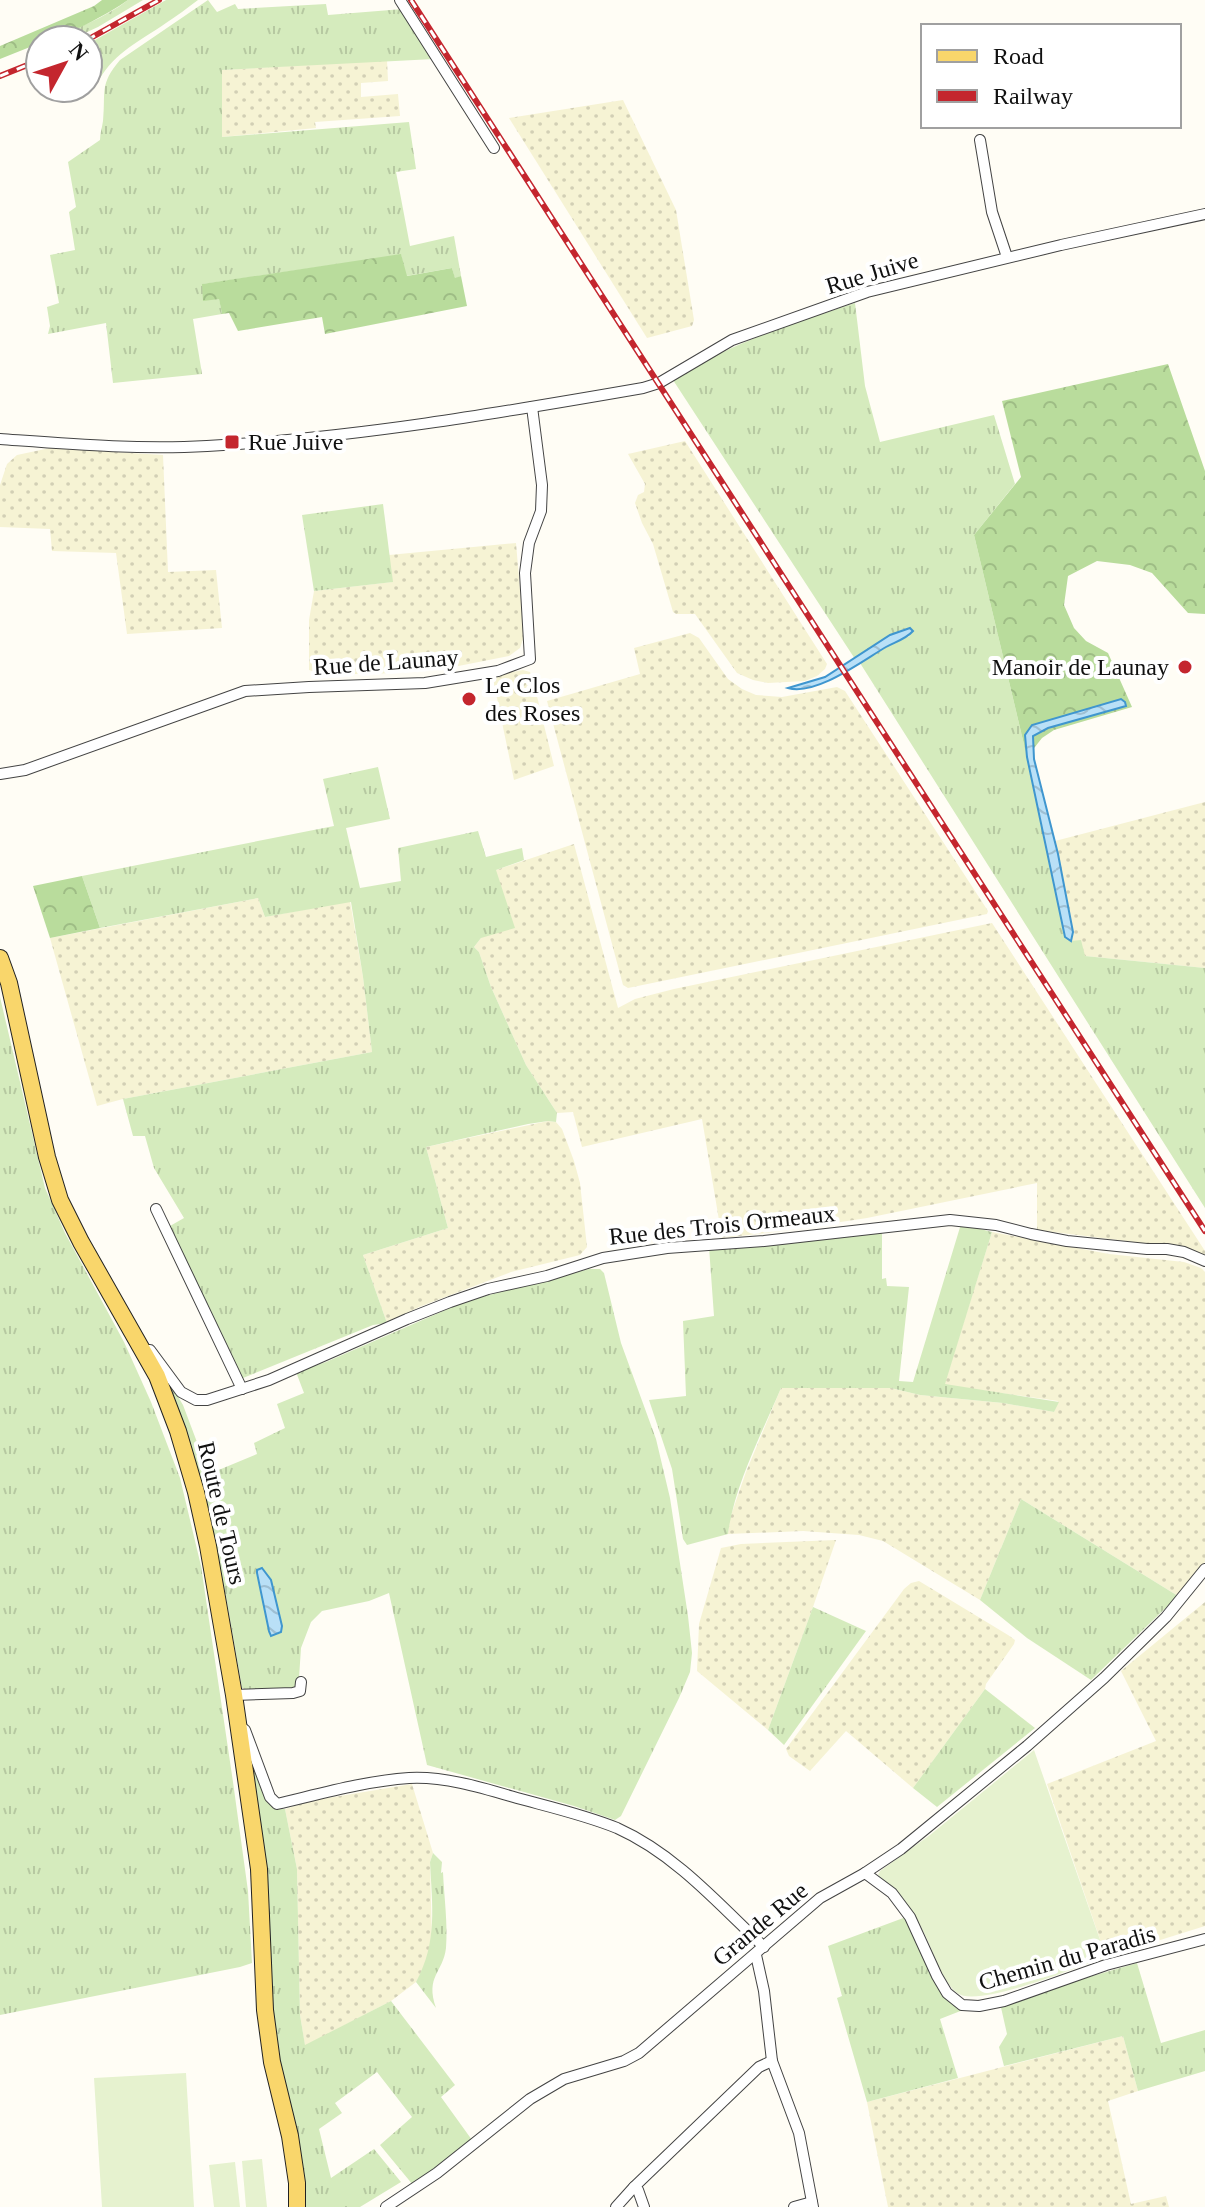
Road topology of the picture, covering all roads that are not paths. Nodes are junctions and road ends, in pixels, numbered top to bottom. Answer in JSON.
{"nodes":[{"id":1,"x":400,"y":0,"type":"edge"},
{"id":2,"x":980,"y":140,"type":"dead end"},
{"id":3,"x":494,"y":148,"type":"dead end"},
{"id":4,"x":1205,"y":214,"type":"edge"},
{"id":5,"x":1007,"y":257,"type":"junction"},
{"id":6,"x":532,"y":407,"type":"junction"},
{"id":7,"x":0,"y":439,"type":"edge"},
{"id":8,"x":0,"y":774,"type":"edge"},
{"id":9,"x":0,"y":958,"type":"edge"},
{"id":10,"x":156,"y":1209,"type":"dead end"},
{"id":11,"x":1205,"y":1261,"type":"edge"},
{"id":12,"x":143,"y":1350,"type":"junction"},
{"id":13,"x":242,"y":1389,"type":"junction"},
{"id":14,"x":1205,"y":1569,"type":"edge"},
{"id":15,"x":301,"y":1682,"type":"dead end"},
{"id":16,"x":234,"y":1695,"type":"junction"},
{"id":17,"x":238,"y":1726,"type":"junction"},
{"id":18,"x":865,"y":1873,"type":"junction"},
{"id":19,"x":1205,"y":1939,"type":"edge"},
{"id":20,"x":760,"y":1951,"type":"junction"},
{"id":21,"x":772,"y":2061,"type":"junction"},
{"id":22,"x":283,"y":2111,"type":"junction"},
{"id":23,"x":634,"y":2187,"type":"junction"},
{"id":24,"x":813,"y":2204,"type":"edge"},
{"id":25,"x":288,"y":2207,"type":"edge"},
{"id":26,"x":297,"y":2207,"type":"edge"},
{"id":27,"x":386,"y":2207,"type":"edge"},
{"id":28,"x":616,"y":2207,"type":"edge"},
{"id":29,"x":644,"y":2207,"type":"edge"},
{"id":30,"x":794,"y":2207,"type":"edge"}],
"edges":[{"from":1,"to":3,"type":"street"},
{"from":2,"to":5,"type":"street"},
{"from":4,"to":5,"type":"street","name":"Rue Juive"},
{"from":5,"to":6,"type":"street","name":"Rue Juive"},
{"from":6,"to":7,"type":"street","name":"Rue Juive"},
{"from":6,"to":8,"type":"street","name":"Rue de Launay"},
{"from":9,"to":12,"type":"main road","name":"Route de Tours"},
{"from":10,"to":13,"type":"street"},
{"from":11,"to":13,"type":"street","name":"Rue des Trois Ormeaux"},
{"from":12,"to":13,"type":"street","name":"Rue des Trois Ormeaux"},
{"from":12,"to":16,"type":"main road","name":"Route de Tours"},
{"from":14,"to":18,"type":"street","name":"Grande Rue"},
{"from":15,"to":16,"type":"street"},
{"from":16,"to":17,"type":"main road","name":"Route de Tours"},
{"from":17,"to":20,"type":"street"},
{"from":17,"to":22,"type":"main road","name":"Route de Tours"},
{"from":18,"to":19,"type":"street","name":"Chemin du Paradis"},
{"from":18,"to":20,"type":"street","name":"Grande Rue"},
{"from":20,"to":21,"type":"street"},
{"from":20,"to":27,"type":"street","name":"Grande Rue"},
{"from":21,"to":23,"type":"street"},
{"from":21,"to":24,"type":"street"},
{"from":22,"to":25,"type":"main road","name":"Route de Tours"},
{"from":22,"to":26,"type":"main road","name":"Route de Tours"},
{"from":23,"to":28,"type":"street"},
{"from":23,"to":29,"type":"street"},
{"from":24,"to":30,"type":"street"}]}
